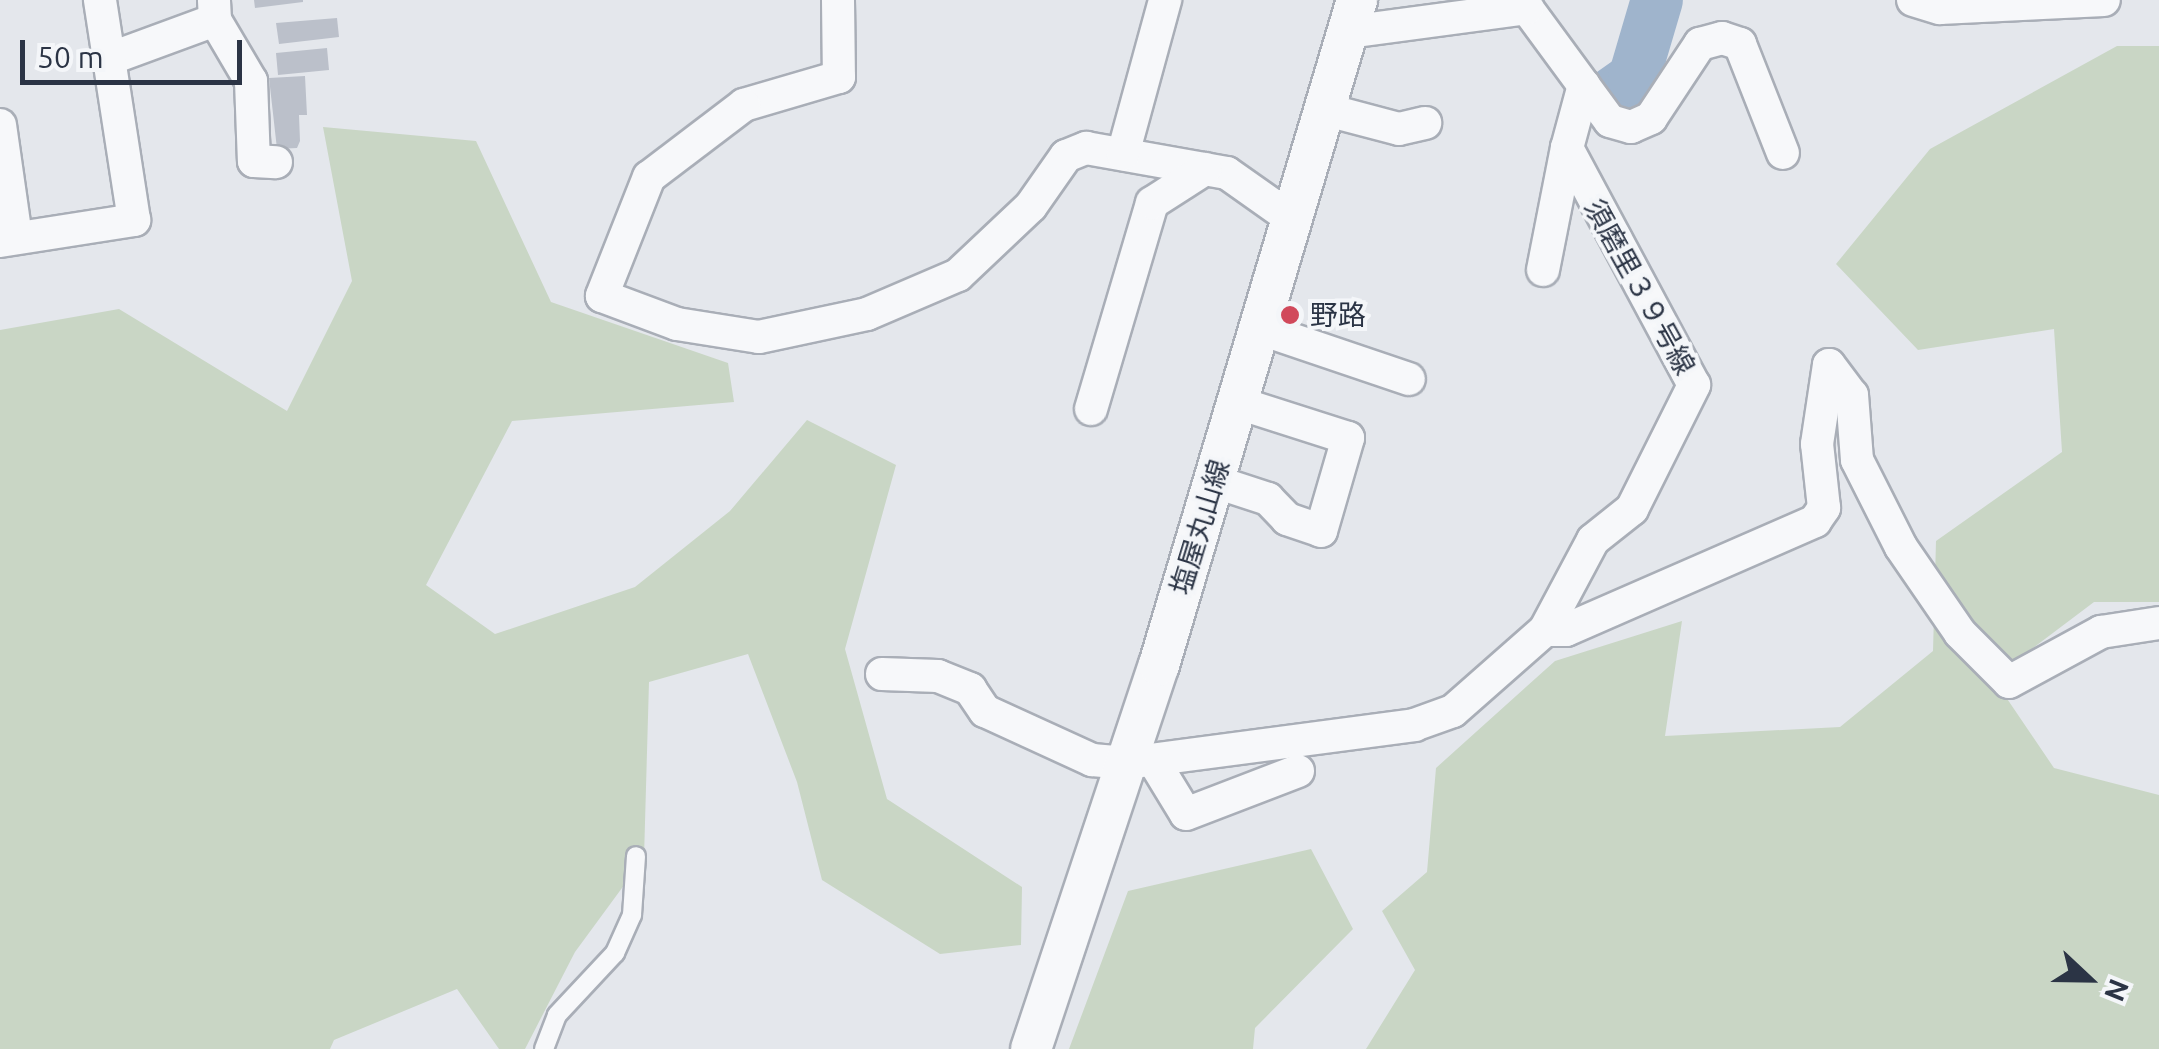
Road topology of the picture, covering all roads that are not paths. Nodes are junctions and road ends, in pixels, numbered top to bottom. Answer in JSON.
{"nodes":[{"id":1,"x":100,"y":0,"type":"edge"},
{"id":2,"x":838,"y":0,"type":"edge"},
{"id":3,"x":1164,"y":0,"type":"edge"},
{"id":4,"x":1913,"y":0,"type":"edge"},
{"id":5,"x":2104,"y":0,"type":"edge"},
{"id":6,"x":1524,"y":4,"type":"edge"},
{"id":7,"x":215,"y":10,"type":"edge"},
{"id":8,"x":1352,"y":16,"type":"edge"},
{"id":9,"x":109,"y":59,"type":"junction"},
{"id":10,"x":1584,"y":85,"type":"junction"},
{"id":11,"x":1327,"y":110,"type":"junction"},
{"id":12,"x":1425,"y":122,"type":"dead end"},
{"id":13,"x":0,"y":125,"type":"edge"},
{"id":14,"x":1567,"y":148,"type":"junction"},
{"id":15,"x":1783,"y":153,"type":"dead end"},
{"id":16,"x":1123,"y":154,"type":"junction"},
{"id":17,"x":276,"y":162,"type":"dead end"},
{"id":18,"x":1205,"y":169,"type":"junction"},
{"id":19,"x":1295,"y":221,"type":"junction"},
{"id":20,"x":8,"y":240,"type":"edge"},
{"id":21,"x":1543,"y":270,"type":"dead end"},
{"id":22,"x":1261,"y":330,"type":"junction"},
{"id":23,"x":1409,"y":379,"type":"dead end"},
{"id":24,"x":1238,"y":403,"type":"junction"},
{"id":25,"x":1091,"y":409,"type":"dead end"},
{"id":26,"x":1213,"y":482,"type":"junction"},
{"id":27,"x":2159,"y":624,"type":"edge"},
{"id":28,"x":1545,"y":630,"type":"junction"},
{"id":29,"x":882,"y":674,"type":"dead end"},
{"id":30,"x":1140,"y":761,"type":"junction"},
{"id":31,"x":1298,"y":770,"type":"dead end"},
{"id":32,"x":636,"y":856,"type":"dead end"},
{"id":33,"x":544,"y":1049,"type":"edge"},
{"id":34,"x":1031,"y":1049,"type":"edge"}],
"edges":[{"from":1,"to":9,"type":"street"},
{"from":2,"to":16,"type":"street"},
{"from":3,"to":16,"type":"street"},
{"from":4,"to":5,"type":"street"},
{"from":6,"to":8,"type":"street"},
{"from":6,"to":10,"type":"street"},
{"from":7,"to":9,"type":"street"},
{"from":7,"to":17,"type":"street"},
{"from":8,"to":11,"type":"street","name":"塩屋丸山線"},
{"from":9,"to":20,"type":"street"},
{"from":10,"to":14,"type":"street"},
{"from":10,"to":15,"type":"street"},
{"from":11,"to":12,"type":"street"},
{"from":11,"to":19,"type":"street","name":"塩屋丸山線"},
{"from":13,"to":20,"type":"street"},
{"from":14,"to":21,"type":"street"},
{"from":14,"to":28,"type":"street","name":"須磨里３９号線"},
{"from":16,"to":18,"type":"street"},
{"from":18,"to":19,"type":"street"},
{"from":18,"to":25,"type":"street"},
{"from":19,"to":22,"type":"street","name":"塩屋丸山線"},
{"from":22,"to":23,"type":"street"},
{"from":22,"to":24,"type":"street","name":"塩屋丸山線"},
{"from":24,"to":26,"type":"street","name":"塩屋丸山線"},
{"from":24,"to":26,"type":"street"},
{"from":26,"to":30,"type":"street","name":"塩屋丸山線"},
{"from":27,"to":28,"type":"street"},
{"from":28,"to":30,"type":"street"},
{"from":29,"to":30,"type":"street"},
{"from":30,"to":31,"type":"street"},
{"from":30,"to":34,"type":"street","name":"塩屋丸山線"},
{"from":32,"to":33,"type":"lane"}]}
